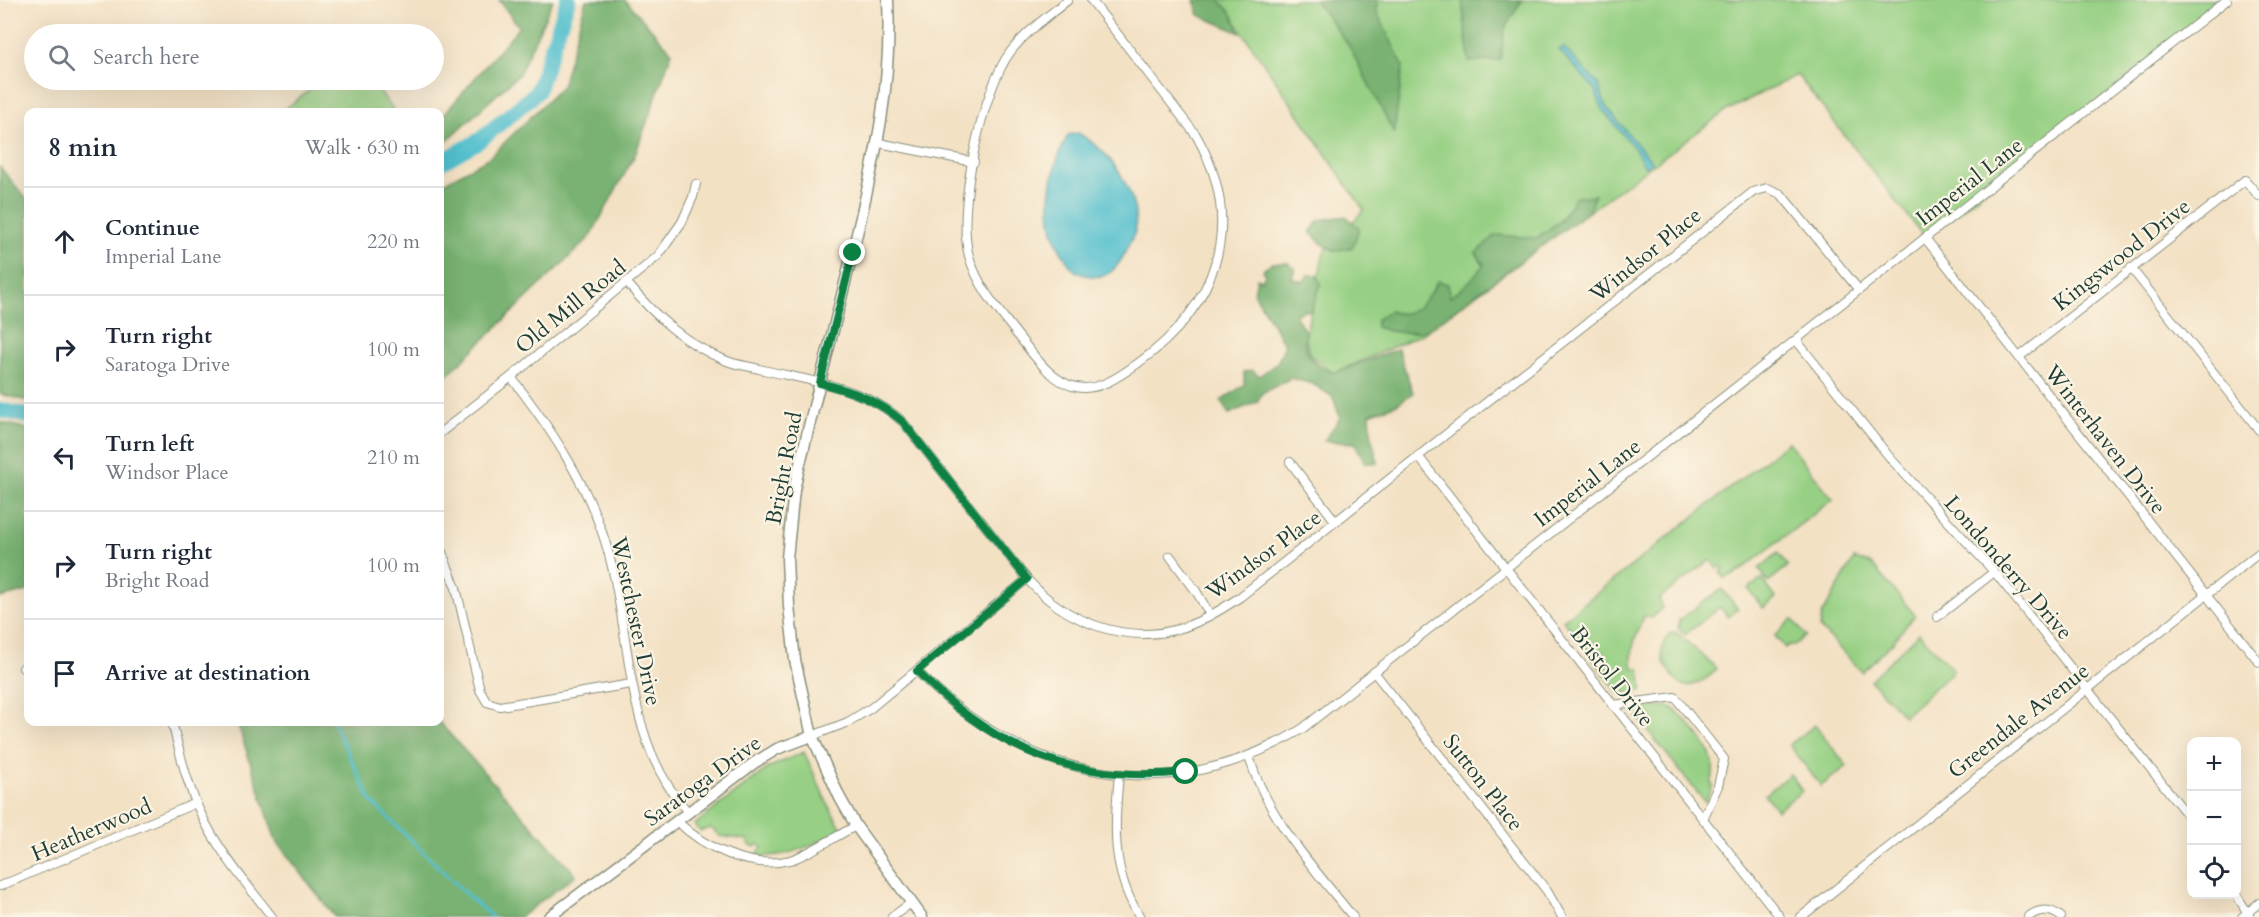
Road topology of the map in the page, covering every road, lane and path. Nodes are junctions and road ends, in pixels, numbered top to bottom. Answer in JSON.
{"nodes":[{"id":1,"x":888,"y":0,"type":"edge"},
{"id":2,"x":1068,"y":0,"type":"edge"},
{"id":3,"x":1091,"y":0,"type":"edge"},
{"id":4,"x":2227,"y":0,"type":"edge"},
{"id":5,"x":879,"y":143,"type":"junction"},
{"id":6,"x":974,"y":162,"type":"junction"},
{"id":7,"x":696,"y":184,"type":"dead end"},
{"id":8,"x":2259,"y":196,"type":"edge"},
{"id":9,"x":1925,"y":238,"type":"junction"},
{"id":10,"x":2132,"y":268,"type":"junction"},
{"id":11,"x":627,"y":283,"type":"junction"},
{"id":12,"x":1859,"y":290,"type":"junction"},
{"id":13,"x":1796,"y":340,"type":"junction"},
{"id":14,"x":2019,"y":357,"type":"junction"},
{"id":15,"x":511,"y":377,"type":"junction"},
{"id":16,"x":820,"y":383,"type":"junction"},
{"id":17,"x":444,"y":430,"type":"edge"},
{"id":18,"x":2259,"y":430,"type":"edge"},
{"id":19,"x":1418,"y":456,"type":"junction"},
{"id":20,"x":1290,"y":462,"type":"dead end"},
{"id":21,"x":1336,"y":522,"type":"junction"},
{"id":22,"x":2259,"y":554,"type":"edge"},
{"id":23,"x":1170,"y":556,"type":"dead end"},
{"id":24,"x":444,"y":557,"type":"edge"},
{"id":25,"x":1506,"y":568,"type":"junction"},
{"id":26,"x":1994,"y":572,"type":"junction"},
{"id":27,"x":1027,"y":579,"type":"junction"},
{"id":28,"x":2206,"y":595,"type":"junction"},
{"id":29,"x":1210,"y":615,"type":"junction"},
{"id":30,"x":1937,"y":617,"type":"dead end"},
{"id":31,"x":2259,"y":662,"type":"edge"},
{"id":32,"x":917,"y":671,"type":"junction"},
{"id":33,"x":1374,"y":672,"type":"junction"},
{"id":34,"x":631,"y":684,"type":"junction"},
{"id":35,"x":2087,"y":688,"type":"junction"},
{"id":36,"x":1613,"y":705,"type":"junction"},
{"id":37,"x":173,"y":726,"type":"edge"},
{"id":38,"x":812,"y":736,"type":"junction"},
{"id":39,"x":1249,"y":757,"type":"junction"},
{"id":40,"x":1119,"y":775,"type":"junction"},
{"id":41,"x":196,"y":803,"type":"junction"},
{"id":42,"x":688,"y":812,"type":"junction"},
{"id":43,"x":2187,"y":815,"type":"edge"},
{"id":44,"x":1703,"y":819,"type":"junction"},
{"id":45,"x":677,"y":820,"type":"junction"},
{"id":46,"x":856,"y":826,"type":"junction"},
{"id":47,"x":0,"y":886,"type":"edge"},
{"id":48,"x":2238,"y":899,"type":"edge"},
{"id":49,"x":911,"y":903,"type":"junction"},
{"id":50,"x":2259,"y":903,"type":"edge"},
{"id":51,"x":2246,"y":916,"type":"edge"},
{"id":52,"x":272,"y":917,"type":"edge"},
{"id":53,"x":549,"y":917,"type":"edge"},
{"id":54,"x":892,"y":917,"type":"edge"},
{"id":55,"x":922,"y":917,"type":"edge"},
{"id":56,"x":1140,"y":917,"type":"edge"},
{"id":57,"x":1353,"y":917,"type":"edge"},
{"id":58,"x":1562,"y":917,"type":"edge"},
{"id":59,"x":1780,"y":917,"type":"edge"},
{"id":60,"x":1801,"y":917,"type":"edge"},
{"id":61,"x":2028,"y":917,"type":"edge"},
{"id":62,"x":2061,"y":917,"type":"edge"}],
"edges":[{"from":1,"to":5,"type":"main road","name":"Bright Road"},
{"from":2,"to":6,"type":"street"},
{"from":3,"to":6,"type":"street"},
{"from":4,"to":9,"type":"street","name":"Imperial Lane"},
{"from":5,"to":6,"type":"street"},
{"from":5,"to":16,"type":"main road","name":"Bright Road"},
{"from":7,"to":11,"type":"street","name":"Old Mill Road"},
{"from":8,"to":10,"type":"street","name":"Kingswood Drive"},
{"from":9,"to":12,"type":"street","name":"Imperial Lane"},
{"from":9,"to":14,"type":"street","name":"Winterhaven Drive"},
{"from":10,"to":14,"type":"street","name":"Kingswood Drive"},
{"from":10,"to":18,"type":"street"},
{"from":11,"to":15,"type":"street","name":"Old Mill Road"},
{"from":11,"to":16,"type":"street","name":"Windsor Place"},
{"from":12,"to":13,"type":"street","name":"Imperial Lane"},
{"from":12,"to":19,"type":"street","name":"Windsor Place"},
{"from":13,"to":25,"type":"street","name":"Imperial Lane"},
{"from":13,"to":26,"type":"street","name":"Londonderry Drive"},
{"from":14,"to":28,"type":"street","name":"Winterhaven Drive"},
{"from":15,"to":17,"type":"street","name":"Old Mill Road"},
{"from":15,"to":34,"type":"street","name":"Westchester Drive"},
{"from":16,"to":27,"type":"street","name":"Windsor Place"},
{"from":16,"to":38,"type":"main road","name":"Bright Road"},
{"from":19,"to":21,"type":"street","name":"Windsor Place"},
{"from":19,"to":25,"type":"street","name":"Bristol Drive"},
{"from":20,"to":21,"type":"street"},
{"from":21,"to":29,"type":"street","name":"Windsor Place"},
{"from":22,"to":28,"type":"street","name":"Greendale Avenue"},
{"from":23,"to":29,"type":"street"},
{"from":24,"to":34,"type":"street"},
{"from":25,"to":33,"type":"street","name":"Imperial Lane"},
{"from":25,"to":36,"type":"street","name":"Bristol Drive"},
{"from":26,"to":30,"type":"street"},
{"from":26,"to":35,"type":"street","name":"Londonderry Drive"},
{"from":27,"to":29,"type":"street","name":"Windsor Place"},
{"from":27,"to":32,"type":"street","name":"Saratoga Drive"},
{"from":28,"to":31,"type":"street","name":"Winterhaven Drive"},
{"from":28,"to":35,"type":"street","name":"Greendale Avenue"},
{"from":32,"to":38,"type":"street","name":"Saratoga Drive"},
{"from":32,"to":40,"type":"street","name":"Imperial Lane"},
{"from":33,"to":39,"type":"street","name":"Imperial Lane"},
{"from":33,"to":58,"type":"street","name":"Sutton Place"},
{"from":34,"to":42,"type":"street","name":"Westchester Drive"},
{"from":35,"to":43,"type":"street","name":"Londonderry Drive"},
{"from":35,"to":60,"type":"street","name":"Greendale Avenue"},
{"from":36,"to":44,"type":"street","name":"Bristol Drive"},
{"from":36,"to":44,"type":"street"},
{"from":37,"to":41,"type":"street"},
{"from":38,"to":42,"type":"main road","name":"Saratoga Drive"},
{"from":38,"to":46,"type":"main road","name":"Bright Road"},
{"from":39,"to":40,"type":"street","name":"Imperial Lane"},
{"from":39,"to":57,"type":"street"},
{"from":40,"to":56,"type":"street"},
{"from":41,"to":47,"type":"street","name":"Heatherwood"},
{"from":41,"to":52,"type":"street"},
{"from":42,"to":45,"type":"main road","name":"Saratoga Drive"},
{"from":44,"to":59,"type":"street","name":"Bristol Drive"},
{"from":45,"to":46,"type":"street"},
{"from":45,"to":53,"type":"main road","name":"Saratoga Drive"},
{"from":46,"to":49,"type":"main road","name":"Bright Road"},
{"from":48,"to":51,"type":"street"},
{"from":49,"to":54,"type":"street"},
{"from":49,"to":55,"type":"main road","name":"Bright Road"},
{"from":50,"to":51,"type":"street"},
{"from":61,"to":62,"type":"street"}]}
